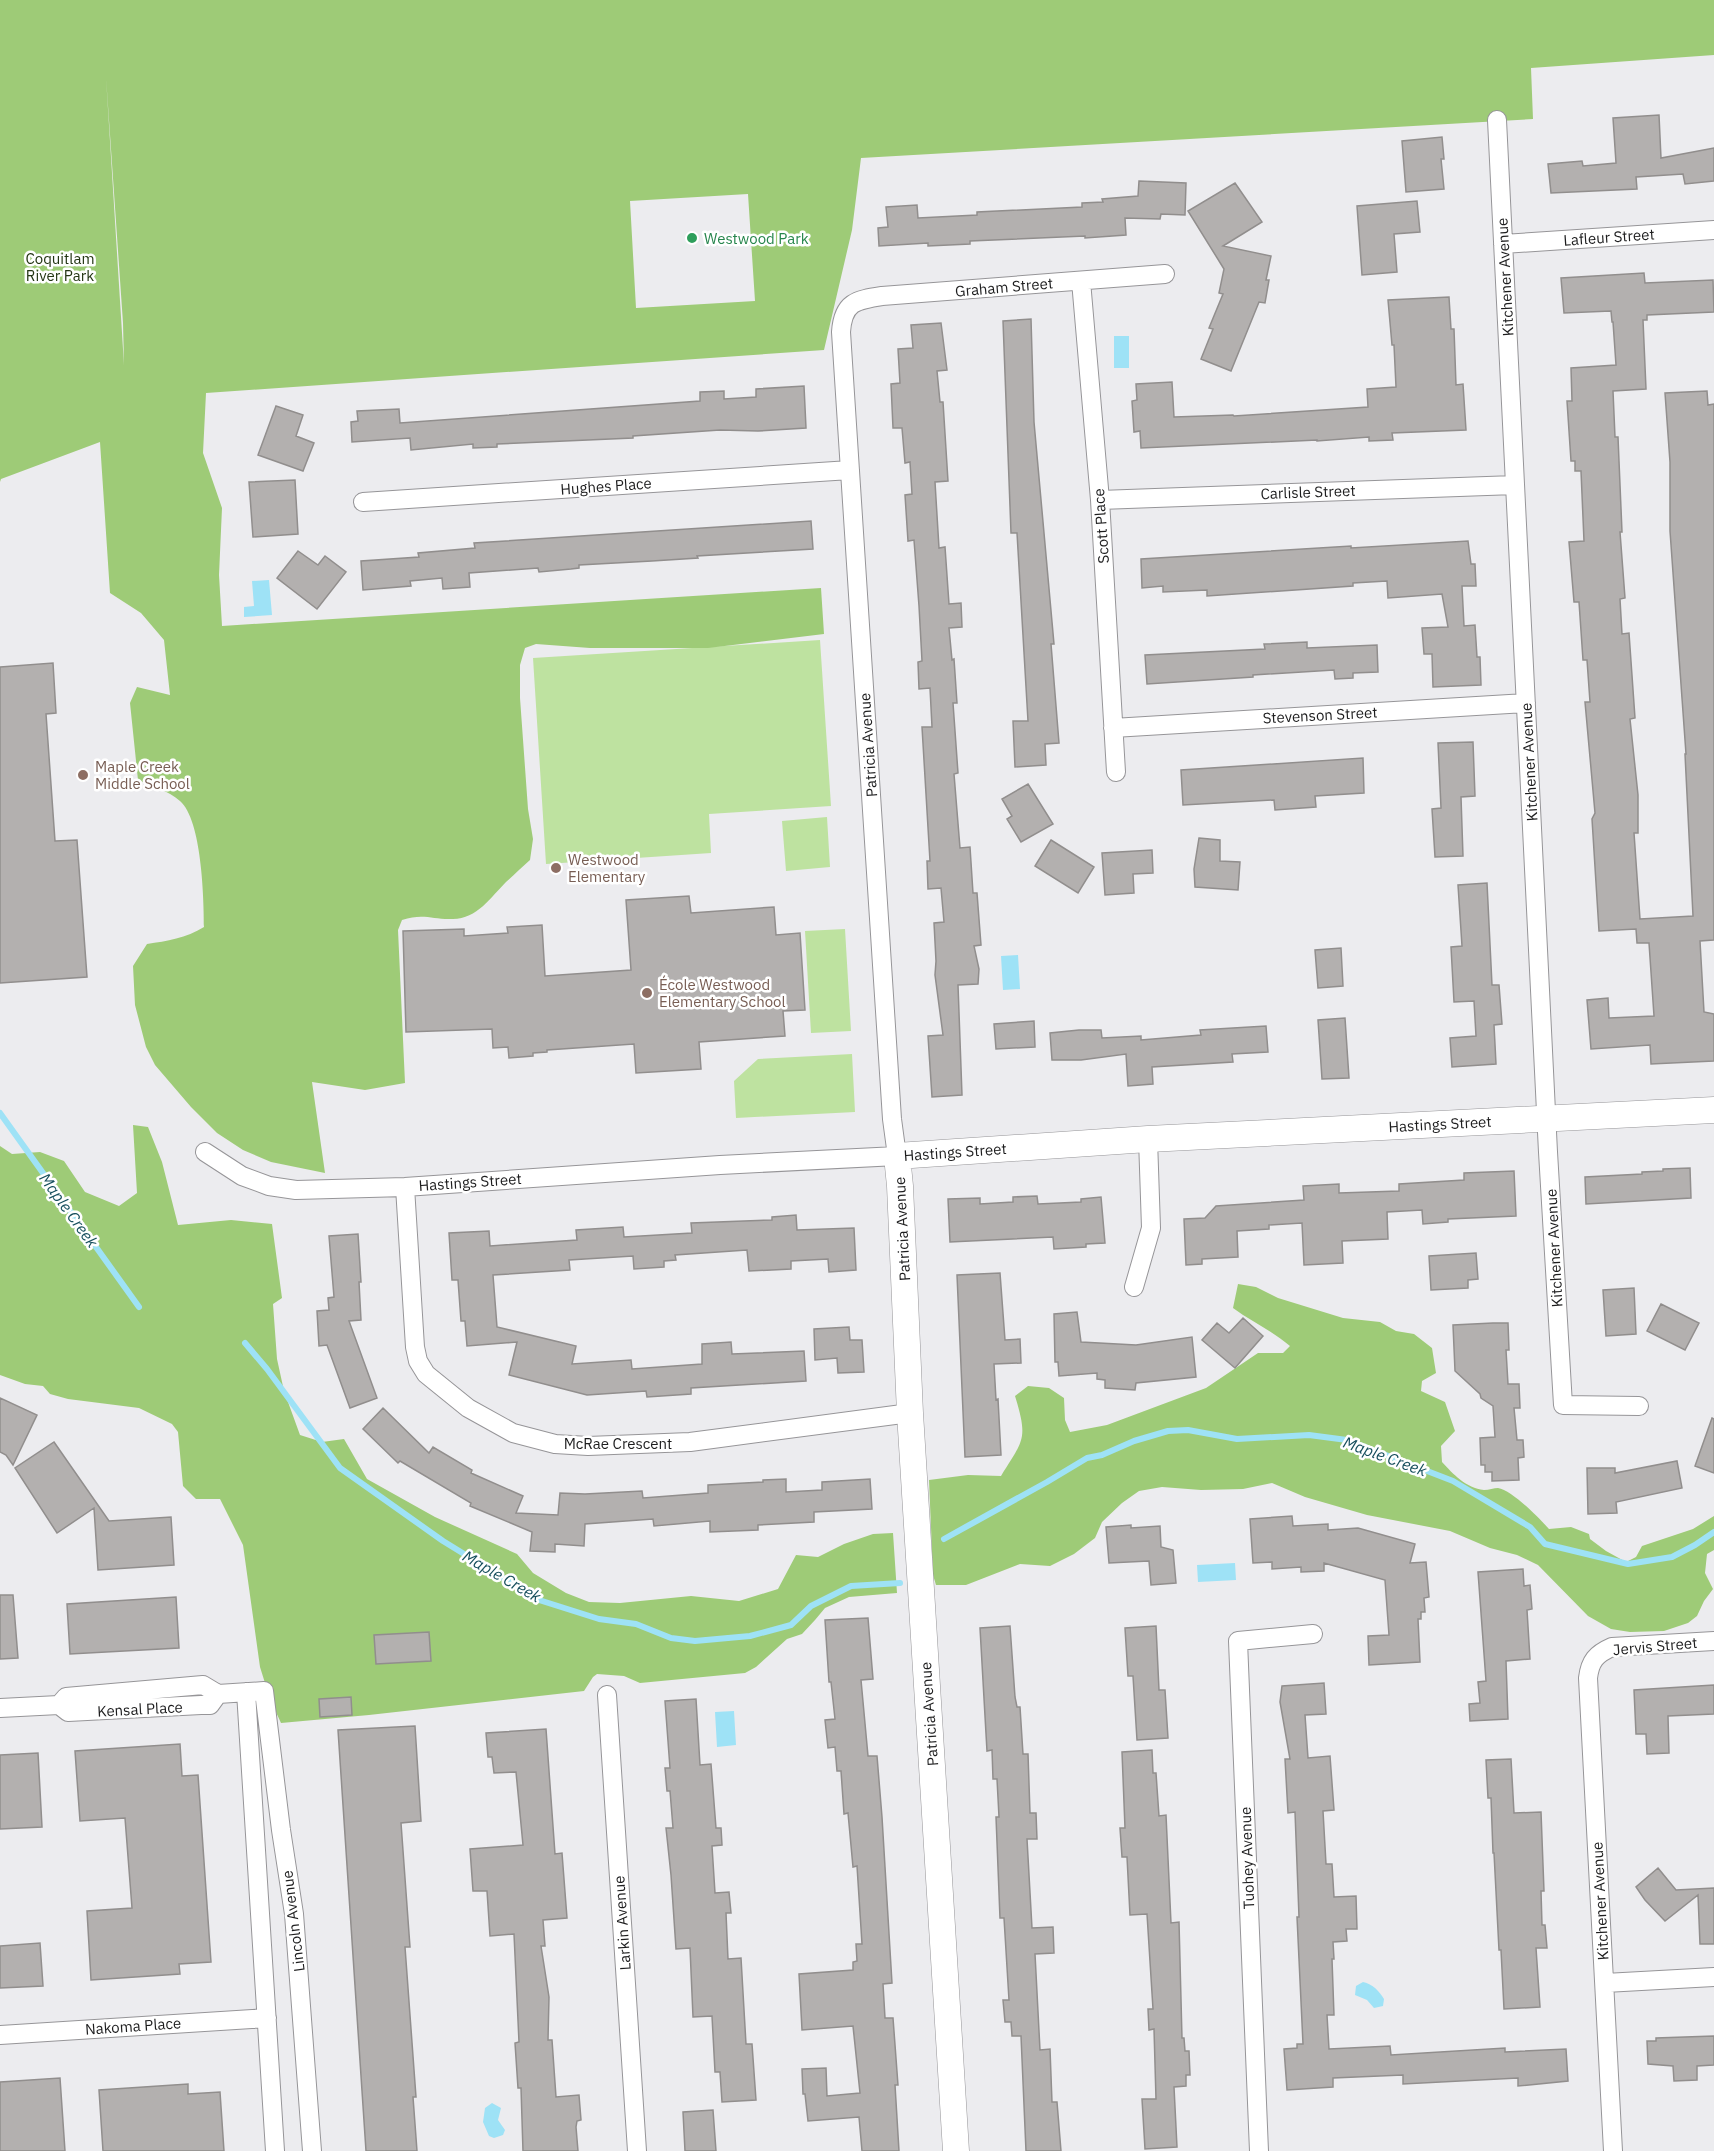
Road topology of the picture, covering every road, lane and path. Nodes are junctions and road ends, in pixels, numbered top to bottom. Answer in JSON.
{"nodes":[{"id":1,"x":1497,"y":120,"type":"dead end"},
{"id":2,"x":1714,"y":230,"type":"edge"},
{"id":3,"x":1503,"y":244,"type":"junction"},
{"id":4,"x":1165,"y":274,"type":"dead end"},
{"id":5,"x":1081,"y":280,"type":"junction"},
{"id":6,"x":846,"y":309,"type":"joint"},
{"id":7,"x":850,"y":470,"type":"junction"},
{"id":8,"x":1515,"y":485,"type":"junction"},
{"id":9,"x":1100,"y":500,"type":"junction"},
{"id":10,"x":363,"y":502,"type":"dead end"},
{"id":11,"x":1526,"y":703,"type":"junction"},
{"id":12,"x":1113,"y":728,"type":"junction"},
{"id":13,"x":1116,"y":772,"type":"dead end"},
{"id":14,"x":1714,"y":1110,"type":"edge"},
{"id":15,"x":1547,"y":1119,"type":"junction"},
{"id":16,"x":1148,"y":1139,"type":"junction"},
{"id":17,"x":205,"y":1152,"type":"dead end"},
{"id":18,"x":897,"y":1156,"type":"junction"},
{"id":19,"x":405,"y":1187,"type":"junction"},
{"id":20,"x":1134,"y":1287,"type":"dead end"},
{"id":21,"x":1639,"y":1406,"type":"dead end"},
{"id":22,"x":910,"y":1413,"type":"junction"},
{"id":23,"x":1313,"y":1634,"type":"dead end"},
{"id":24,"x":1714,"y":1641,"type":"edge"},
{"id":25,"x":1598,"y":1654,"type":"joint"},
{"id":26,"x":264,"y":1691,"type":"joint"},
{"id":27,"x":246,"y":1692,"type":"junction"},
{"id":28,"x":607,"y":1695,"type":"dead end"},
{"id":29,"x":0,"y":1708,"type":"edge"},
{"id":30,"x":1714,"y":1977,"type":"edge"},
{"id":31,"x":1605,"y":1983,"type":"junction"},
{"id":32,"x":267,"y":2018,"type":"junction"},
{"id":33,"x":0,"y":2035,"type":"edge"},
{"id":34,"x":275,"y":2151,"type":"edge"},
{"id":35,"x":312,"y":2151,"type":"edge"},
{"id":36,"x":637,"y":2151,"type":"edge"},
{"id":37,"x":956,"y":2151,"type":"edge"},
{"id":38,"x":1259,"y":2151,"type":"edge"},
{"id":39,"x":1613,"y":2151,"type":"edge"}],
"edges":[{"from":1,"to":3,"type":"street","name":"Kitchener Avenue"},
{"from":2,"to":3,"type":"street","name":"Lafleur Street"},
{"from":3,"to":8,"type":"street","name":"Kitchener Avenue"},
{"from":4,"to":5,"type":"street","name":"Graham Street"},
{"from":5,"to":6,"type":"street","name":"Graham Street"},
{"from":5,"to":9,"type":"street","name":"Scott Place"},
{"from":6,"to":7,"type":"street","name":"Patricia Avenue"},
{"from":7,"to":10,"type":"street","name":"Hughes Place"},
{"from":7,"to":18,"type":"street","name":"Patricia Avenue"},
{"from":8,"to":9,"type":"street","name":"Carlisle Street"},
{"from":8,"to":11,"type":"street","name":"Kitchener Avenue"},
{"from":9,"to":12,"type":"street","name":"Scott Place"},
{"from":11,"to":12,"type":"street","name":"Stevenson Street"},
{"from":11,"to":15,"type":"street","name":"Kitchener Avenue"},
{"from":12,"to":13,"type":"street","name":"Scott Place"},
{"from":14,"to":15,"type":"street","name":"Hastings Street"},
{"from":15,"to":16,"type":"street","name":"Hastings Street"},
{"from":15,"to":21,"type":"street","name":"Kitchener Avenue"},
{"from":16,"to":18,"type":"street","name":"Hastings Street"},
{"from":16,"to":20,"type":"street"},
{"from":17,"to":19,"type":"street","name":"Hastings Street"},
{"from":18,"to":19,"type":"street","name":"Hastings Street"},
{"from":18,"to":22,"type":"street","name":"Patricia Avenue"},
{"from":19,"to":22,"type":"street","name":"McRae Crescent"},
{"from":22,"to":37,"type":"street","name":"Patricia Avenue"},
{"from":23,"to":38,"type":"street","name":"Tuohey Avenue"},
{"from":24,"to":25,"type":"street","name":"Jervis Street"},
{"from":25,"to":31,"type":"street","name":"Kitchener Avenue"},
{"from":26,"to":27,"type":"street","name":"Kensal Place"},
{"from":26,"to":35,"type":"street","name":"Lincoln Avenue"},
{"from":27,"to":29,"type":"street","name":"Kensal Place"},
{"from":27,"to":32,"type":"street","name":"Lincoln Avenue"},
{"from":28,"to":36,"type":"street","name":"Larkin Avenue"},
{"from":30,"to":31,"type":"street"},
{"from":31,"to":39,"type":"street","name":"Kitchener Avenue"},
{"from":32,"to":33,"type":"street","name":"Nakoma Place"},
{"from":32,"to":34,"type":"street","name":"Lincoln Avenue"}]}
